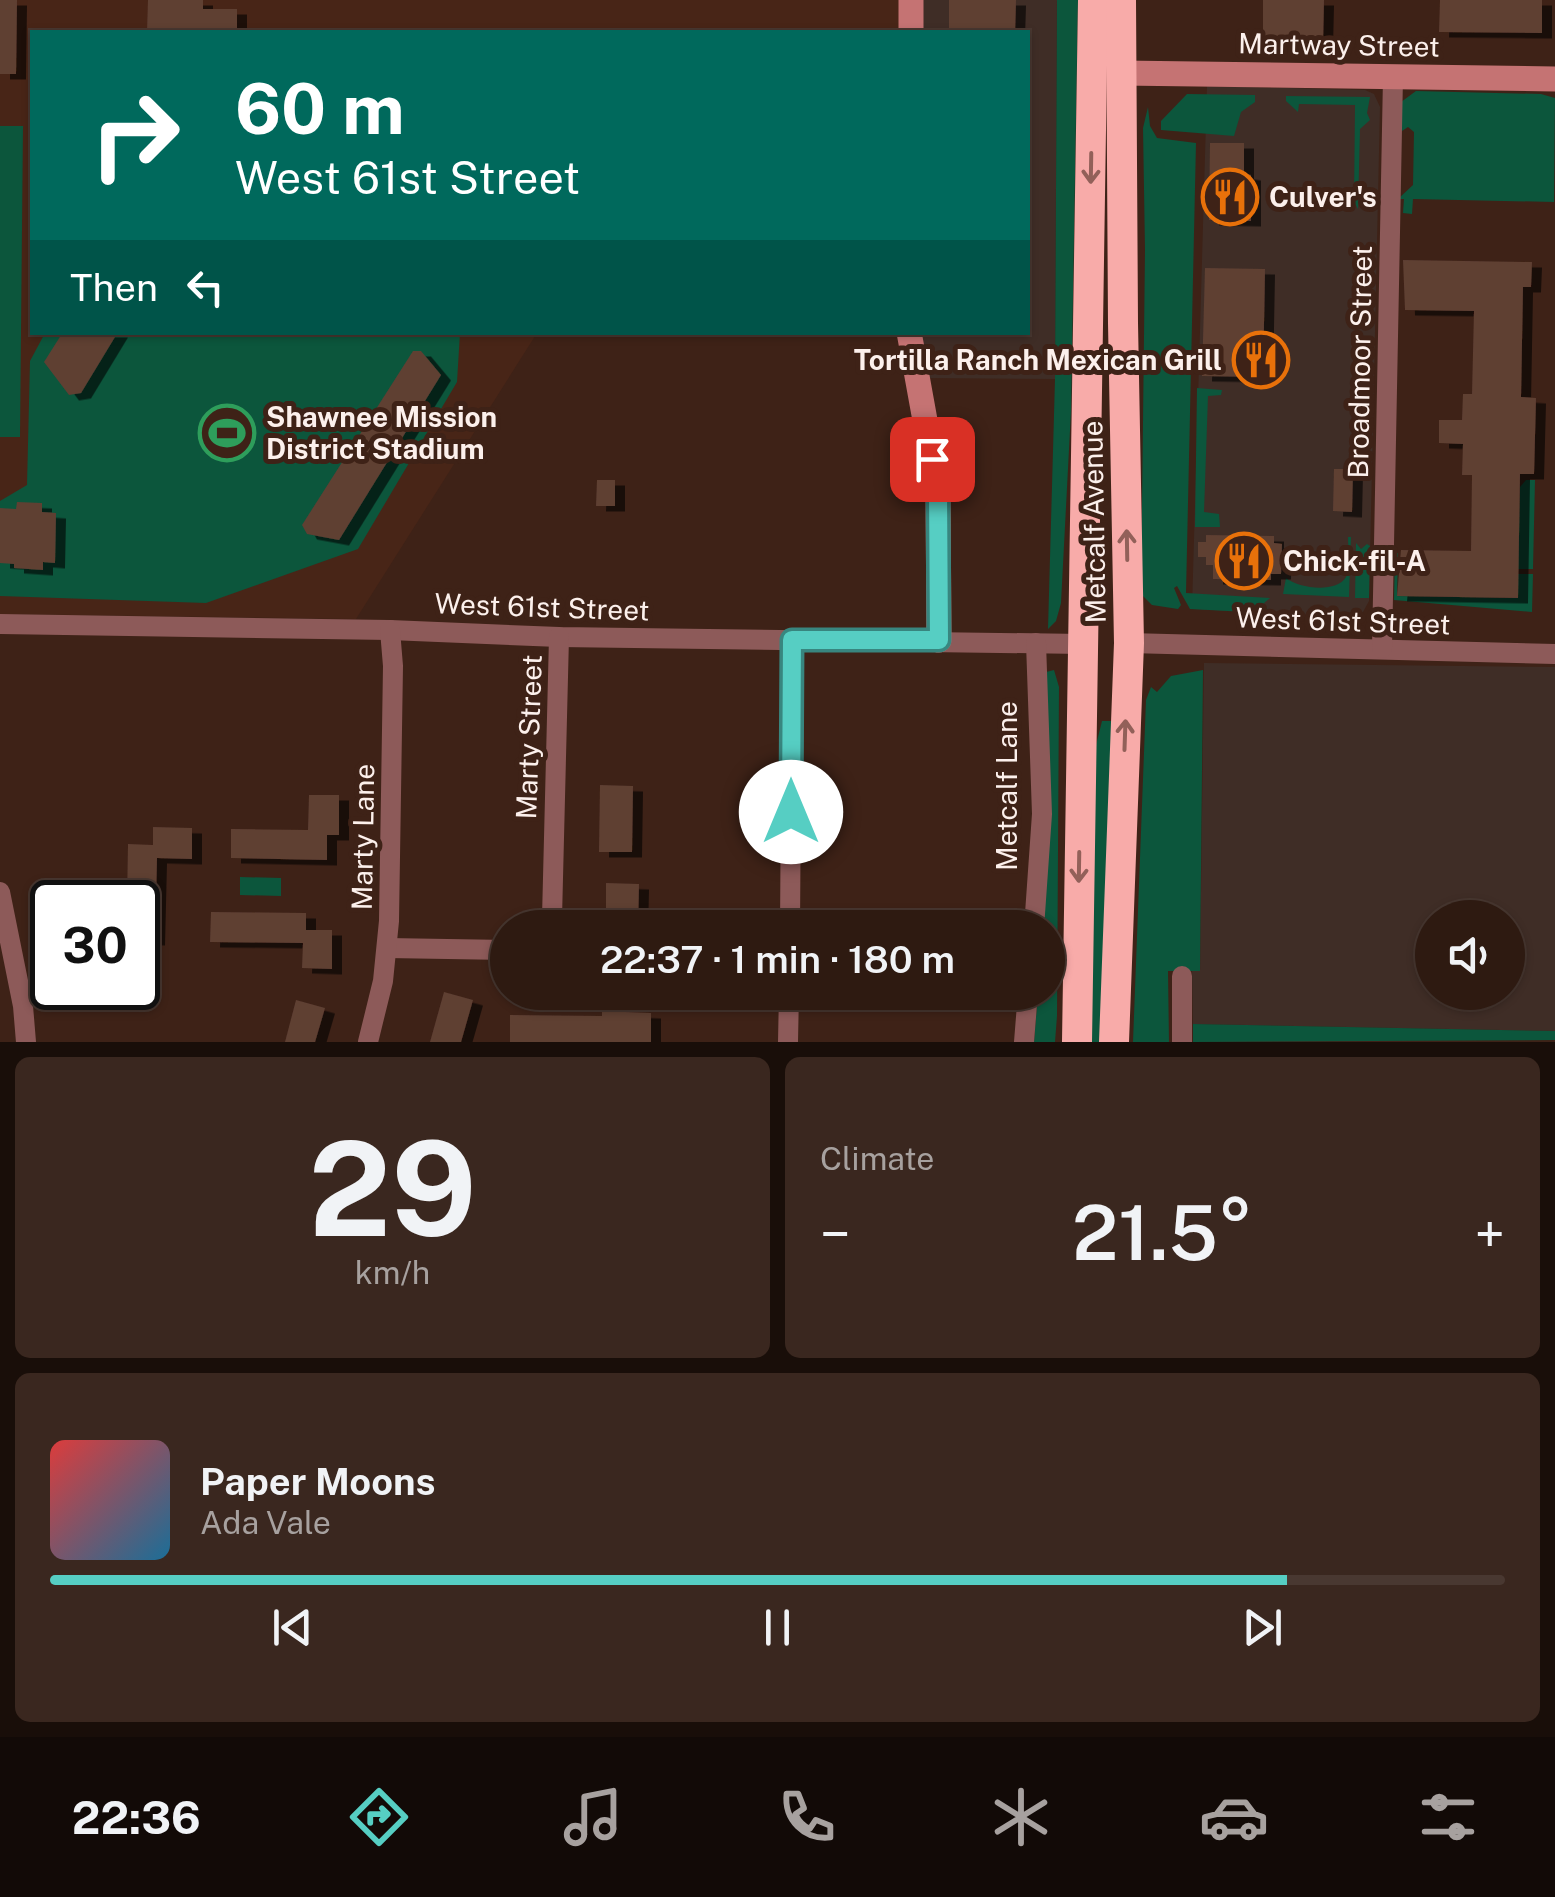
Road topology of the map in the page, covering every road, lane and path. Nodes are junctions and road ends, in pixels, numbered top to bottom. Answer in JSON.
{"nodes":[{"id":1,"x":911,"y":0,"type":"edge"},
{"id":2,"x":1093,"y":0,"type":"edge"},
{"id":3,"x":1121,"y":0,"type":"edge"},
{"id":4,"x":911,"y":30,"type":"edge"},
{"id":5,"x":1121,"y":73,"type":"junction"},
{"id":6,"x":1393,"y":77,"type":"junction"},
{"id":7,"x":1555,"y":79,"type":"edge"},
{"id":8,"x":910,"y":335,"type":"edge"},
{"id":9,"x":1088,"y":394,"type":"junction"},
{"id":10,"x":0,"y":624,"type":"edge"},
{"id":11,"x":390,"y":630,"type":"junction"},
{"id":12,"x":560,"y":637,"type":"junction"},
{"id":13,"x":792,"y":640,"type":"junction"},
{"id":14,"x":939,"y":640,"type":"junction"},
{"id":15,"x":1036,"y":643,"type":"junction"},
{"id":16,"x":1130,"y":643,"type":"junction"},
{"id":17,"x":1083,"y":644,"type":"junction"},
{"id":18,"x":1382,"y":648,"type":"junction"},
{"id":19,"x":1555,"y":654,"type":"edge"},
{"id":20,"x":1080,"y":769,"type":"junction"},
{"id":21,"x":0,"y":892,"type":"edge"},
{"id":22,"x":552,"y":910,"type":"edge"},
{"id":23,"x":790,"y":910,"type":"edge"},
{"id":24,"x":1035,"y":910,"type":"edge"},
{"id":25,"x":387,"y":948,"type":"junction"},
{"id":26,"x":490,"y":950,"type":"edge"},
{"id":27,"x":1182,"y":976,"type":"dead end"},
{"id":28,"x":789,"y":1010,"type":"edge"},
{"id":29,"x":1027,"y":1010,"type":"edge"},
{"id":30,"x":26,"y":1042,"type":"edge"},
{"id":31,"x":368,"y":1042,"type":"edge"},
{"id":32,"x":788,"y":1042,"type":"edge"},
{"id":33,"x":1024,"y":1042,"type":"edge"},
{"id":34,"x":1077,"y":1042,"type":"edge"},
{"id":35,"x":1114,"y":1042,"type":"edge"},
{"id":36,"x":1182,"y":1042,"type":"edge"}],
"edges":[{"from":1,"to":4,"type":"street"},
{"from":2,"to":9,"type":"highway","name":"Metcalf Avenue","one_way":true},
{"from":3,"to":5,"type":"highway","name":"Metcalf Avenue"},
{"from":5,"to":6,"type":"street","name":"Martway Street"},
{"from":16,"to":5,"type":"highway","name":"Metcalf Avenue","one_way":true},
{"from":6,"to":7,"type":"street","name":"Martway Street"},
{"from":6,"to":18,"type":"street","name":"Broadmoor Street"},
{"from":8,"to":14,"type":"street"},
{"from":9,"to":16,"type":"highway"},
{"from":9,"to":17,"type":"highway","name":"Metcalf Avenue"},
{"from":10,"to":11,"type":"street","name":"West 61st Street"},
{"from":11,"to":12,"type":"street","name":"West 61st Street"},
{"from":11,"to":25,"type":"street","name":"Marty Lane"},
{"from":12,"to":13,"type":"street","name":"West 61st Street"},
{"from":12,"to":22,"type":"street","name":"Marty Street"},
{"from":13,"to":14,"type":"street","name":"West 61st Street"},
{"from":13,"to":23,"type":"street"},
{"from":14,"to":15,"type":"street","name":"West 61st Street"},
{"from":15,"to":17,"type":"street","name":"West 61st Street"},
{"from":15,"to":24,"type":"street","name":"Metcalf Lane"},
{"from":16,"to":18,"type":"street","name":"West 61st Street"},
{"from":16,"to":20,"type":"highway"},
{"from":35,"to":16,"type":"highway","name":"Metcalf Avenue","one_way":true},
{"from":17,"to":20,"type":"highway","name":"Metcalf Avenue"},
{"from":18,"to":19,"type":"street","name":"West 61st Street"},
{"from":20,"to":34,"type":"highway","name":"Metcalf Avenue","one_way":true},
{"from":21,"to":30,"type":"street"},
{"from":25,"to":26,"type":"street"},
{"from":25,"to":31,"type":"street","name":"Marty Lane"},
{"from":27,"to":36,"type":"street"},
{"from":28,"to":32,"type":"street"},
{"from":29,"to":33,"type":"street"}]}
